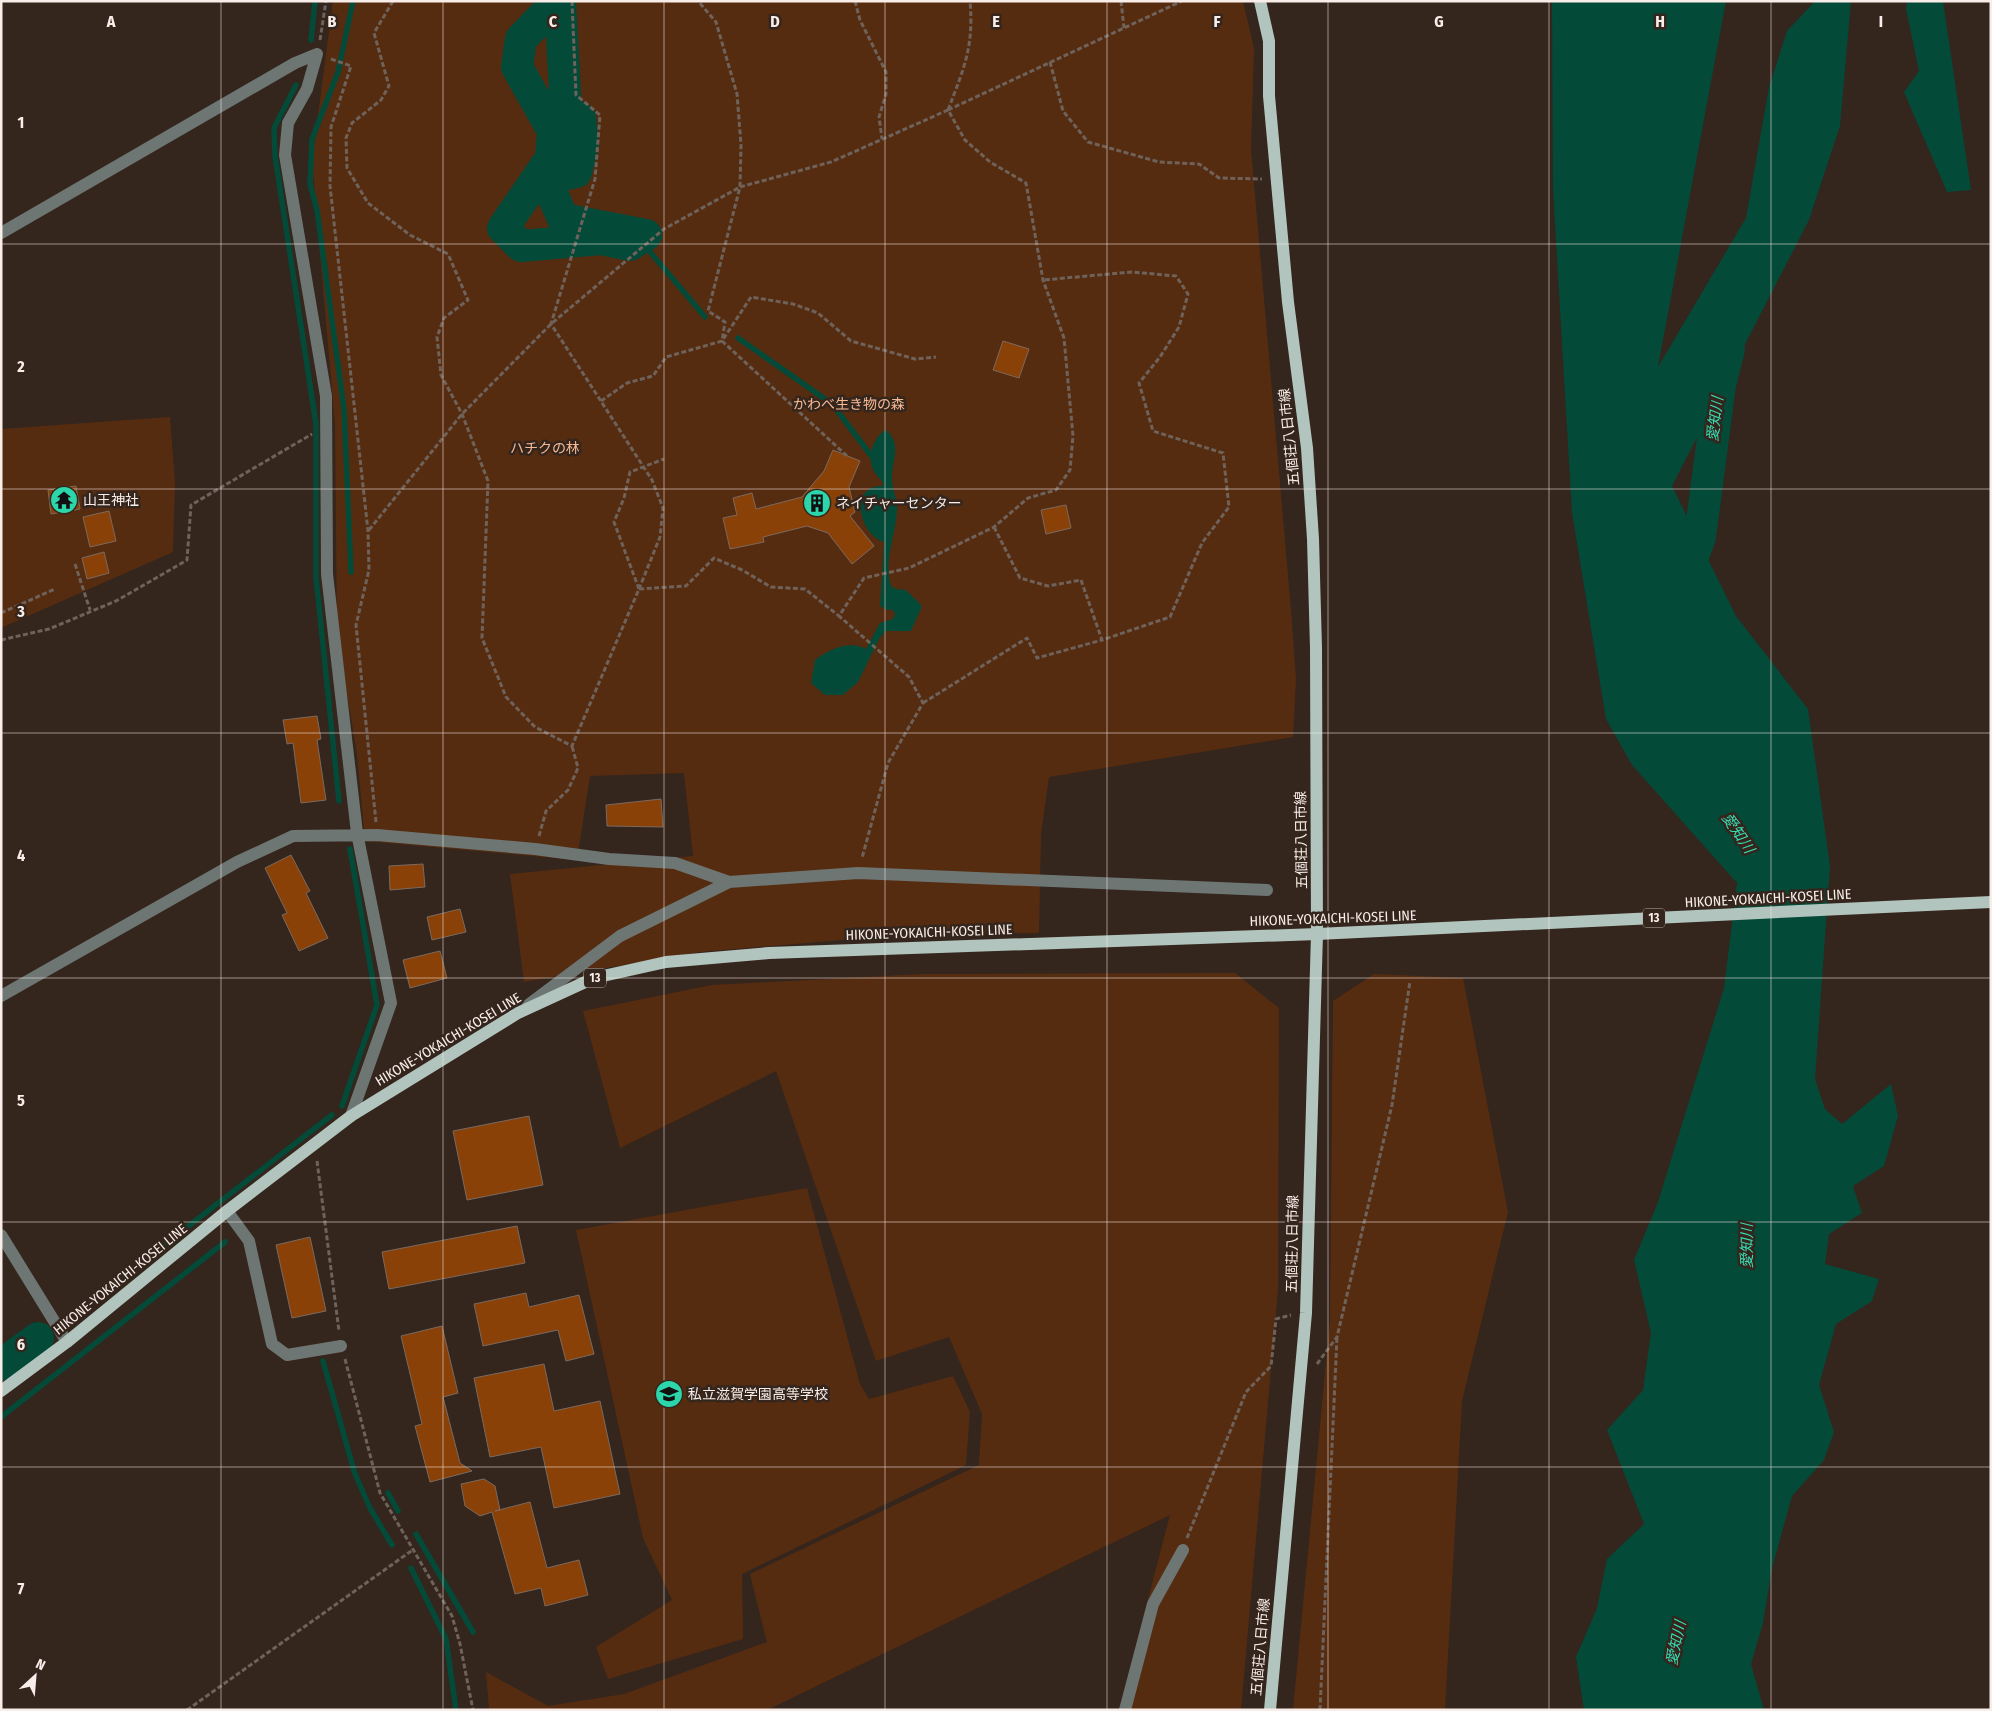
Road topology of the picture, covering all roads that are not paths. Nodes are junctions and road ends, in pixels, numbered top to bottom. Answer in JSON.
{"nodes":[{"id":1,"x":1260,"y":1,"type":"edge"},
{"id":2,"x":1,"y":233,"type":"edge"},
{"id":3,"x":357,"y":833,"type":"junction"},
{"id":4,"x":729,"y":882,"type":"junction"},
{"id":5,"x":1268,"y":890,"type":"dead end"},
{"id":6,"x":1991,"y":902,"type":"edge"},
{"id":7,"x":1317,"y":934,"type":"junction"},
{"id":8,"x":1,"y":996,"type":"edge"},
{"id":9,"x":518,"y":1013,"type":"junction"},
{"id":10,"x":351,"y":1116,"type":"junction"},
{"id":11,"x":227,"y":1211,"type":"junction"},
{"id":12,"x":1,"y":1235,"type":"edge"},
{"id":13,"x":67,"y":1342,"type":"junction"},
{"id":14,"x":341,"y":1346,"type":"road end"},
{"id":15,"x":1,"y":1391,"type":"edge"},
{"id":16,"x":1183,"y":1550,"type":"road end"},
{"id":17,"x":1125,"y":1710,"type":"edge"},
{"id":18,"x":1270,"y":1710,"type":"edge"}],
"edges":[{"from":1,"to":7,"type":"main road","name":"五個荘八日市線"},
{"from":2,"to":3,"type":"street"},
{"from":3,"to":4,"type":"street"},
{"from":3,"to":8,"type":"street"},
{"from":3,"to":10,"type":"street"},
{"from":4,"to":5,"type":"street"},
{"from":4,"to":9,"type":"street"},
{"from":6,"to":7,"type":"main road","name":"HIKONE-YOKAICHI-KOSEI LINE","number":"13"},
{"from":7,"to":9,"type":"main road","name":"HIKONE-YOKAICHI-KOSEI LINE","number":"13"},
{"from":7,"to":18,"type":"main road","name":"五個荘八日市線"},
{"from":9,"to":10,"type":"main road","name":"HIKONE-YOKAICHI-KOSEI LINE","number":"13"},
{"from":10,"to":11,"type":"main road","name":"HIKONE-YOKAICHI-KOSEI LINE","number":"13"},
{"from":11,"to":13,"type":"main road","name":"HIKONE-YOKAICHI-KOSEI LINE","number":"13"},
{"from":11,"to":14,"type":"street"},
{"from":12,"to":13,"type":"street"},
{"from":13,"to":15,"type":"main road","name":"HIKONE-YOKAICHI-KOSEI LINE","number":"13"},
{"from":16,"to":17,"type":"street"}]}
